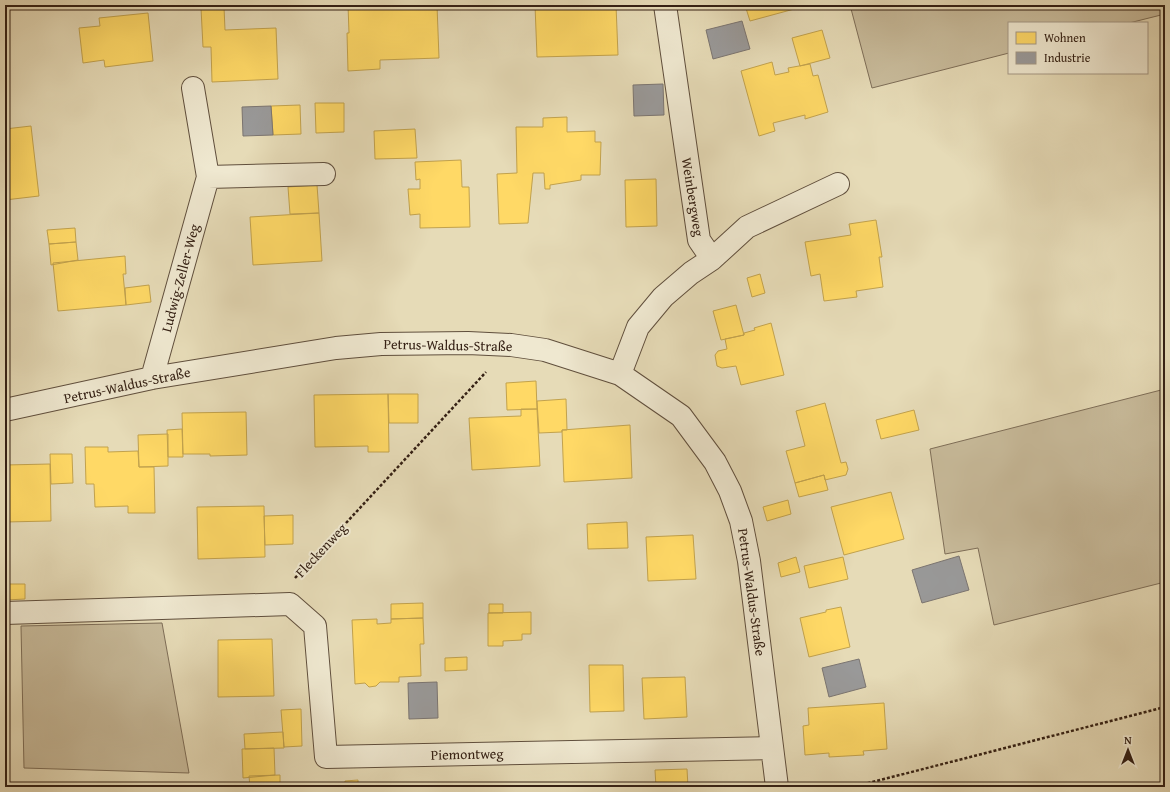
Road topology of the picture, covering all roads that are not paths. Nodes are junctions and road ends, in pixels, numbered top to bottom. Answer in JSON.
{"nodes":[{"id":1,"x":665,"y":5,"type":"edge"},
{"id":2,"x":194,"y":88,"type":"dead end"},
{"id":3,"x":324,"y":174,"type":"dead end"},
{"id":4,"x":208,"y":177,"type":"junction"},
{"id":5,"x":838,"y":184,"type":"dead end"},
{"id":6,"x":712,"y":259,"type":"junction"},
{"id":7,"x":620,"y":374,"type":"junction"},
{"id":8,"x":152,"y":378,"type":"junction"},
{"id":9,"x":5,"y":410,"type":"edge"},
{"id":10,"x":5,"y":613,"type":"edge"},
{"id":11,"x":772,"y":748,"type":"junction"},
{"id":12,"x":777,"y":787,"type":"edge"}],
"edges":[{"from":1,"to":6,"type":"street","name":"Weinbergweg"},
{"from":2,"to":4,"type":"street","name":"Ludwig-Zeller-Weg"},
{"from":3,"to":4,"type":"street"},
{"from":4,"to":8,"type":"street","name":"Ludwig-Zeller-Weg"},
{"from":5,"to":6,"type":"street"},
{"from":6,"to":7,"type":"street"},
{"from":7,"to":8,"type":"street","name":"Petrus-Waldus-Straße"},
{"from":7,"to":11,"type":"street","name":"Petrus-Waldus-Straße"},
{"from":8,"to":9,"type":"street","name":"Petrus-Waldus-Straße"},
{"from":10,"to":11,"type":"street","name":"Piemontweg"},
{"from":11,"to":12,"type":"street","name":"Petrus-Waldus-Straße"}]}
